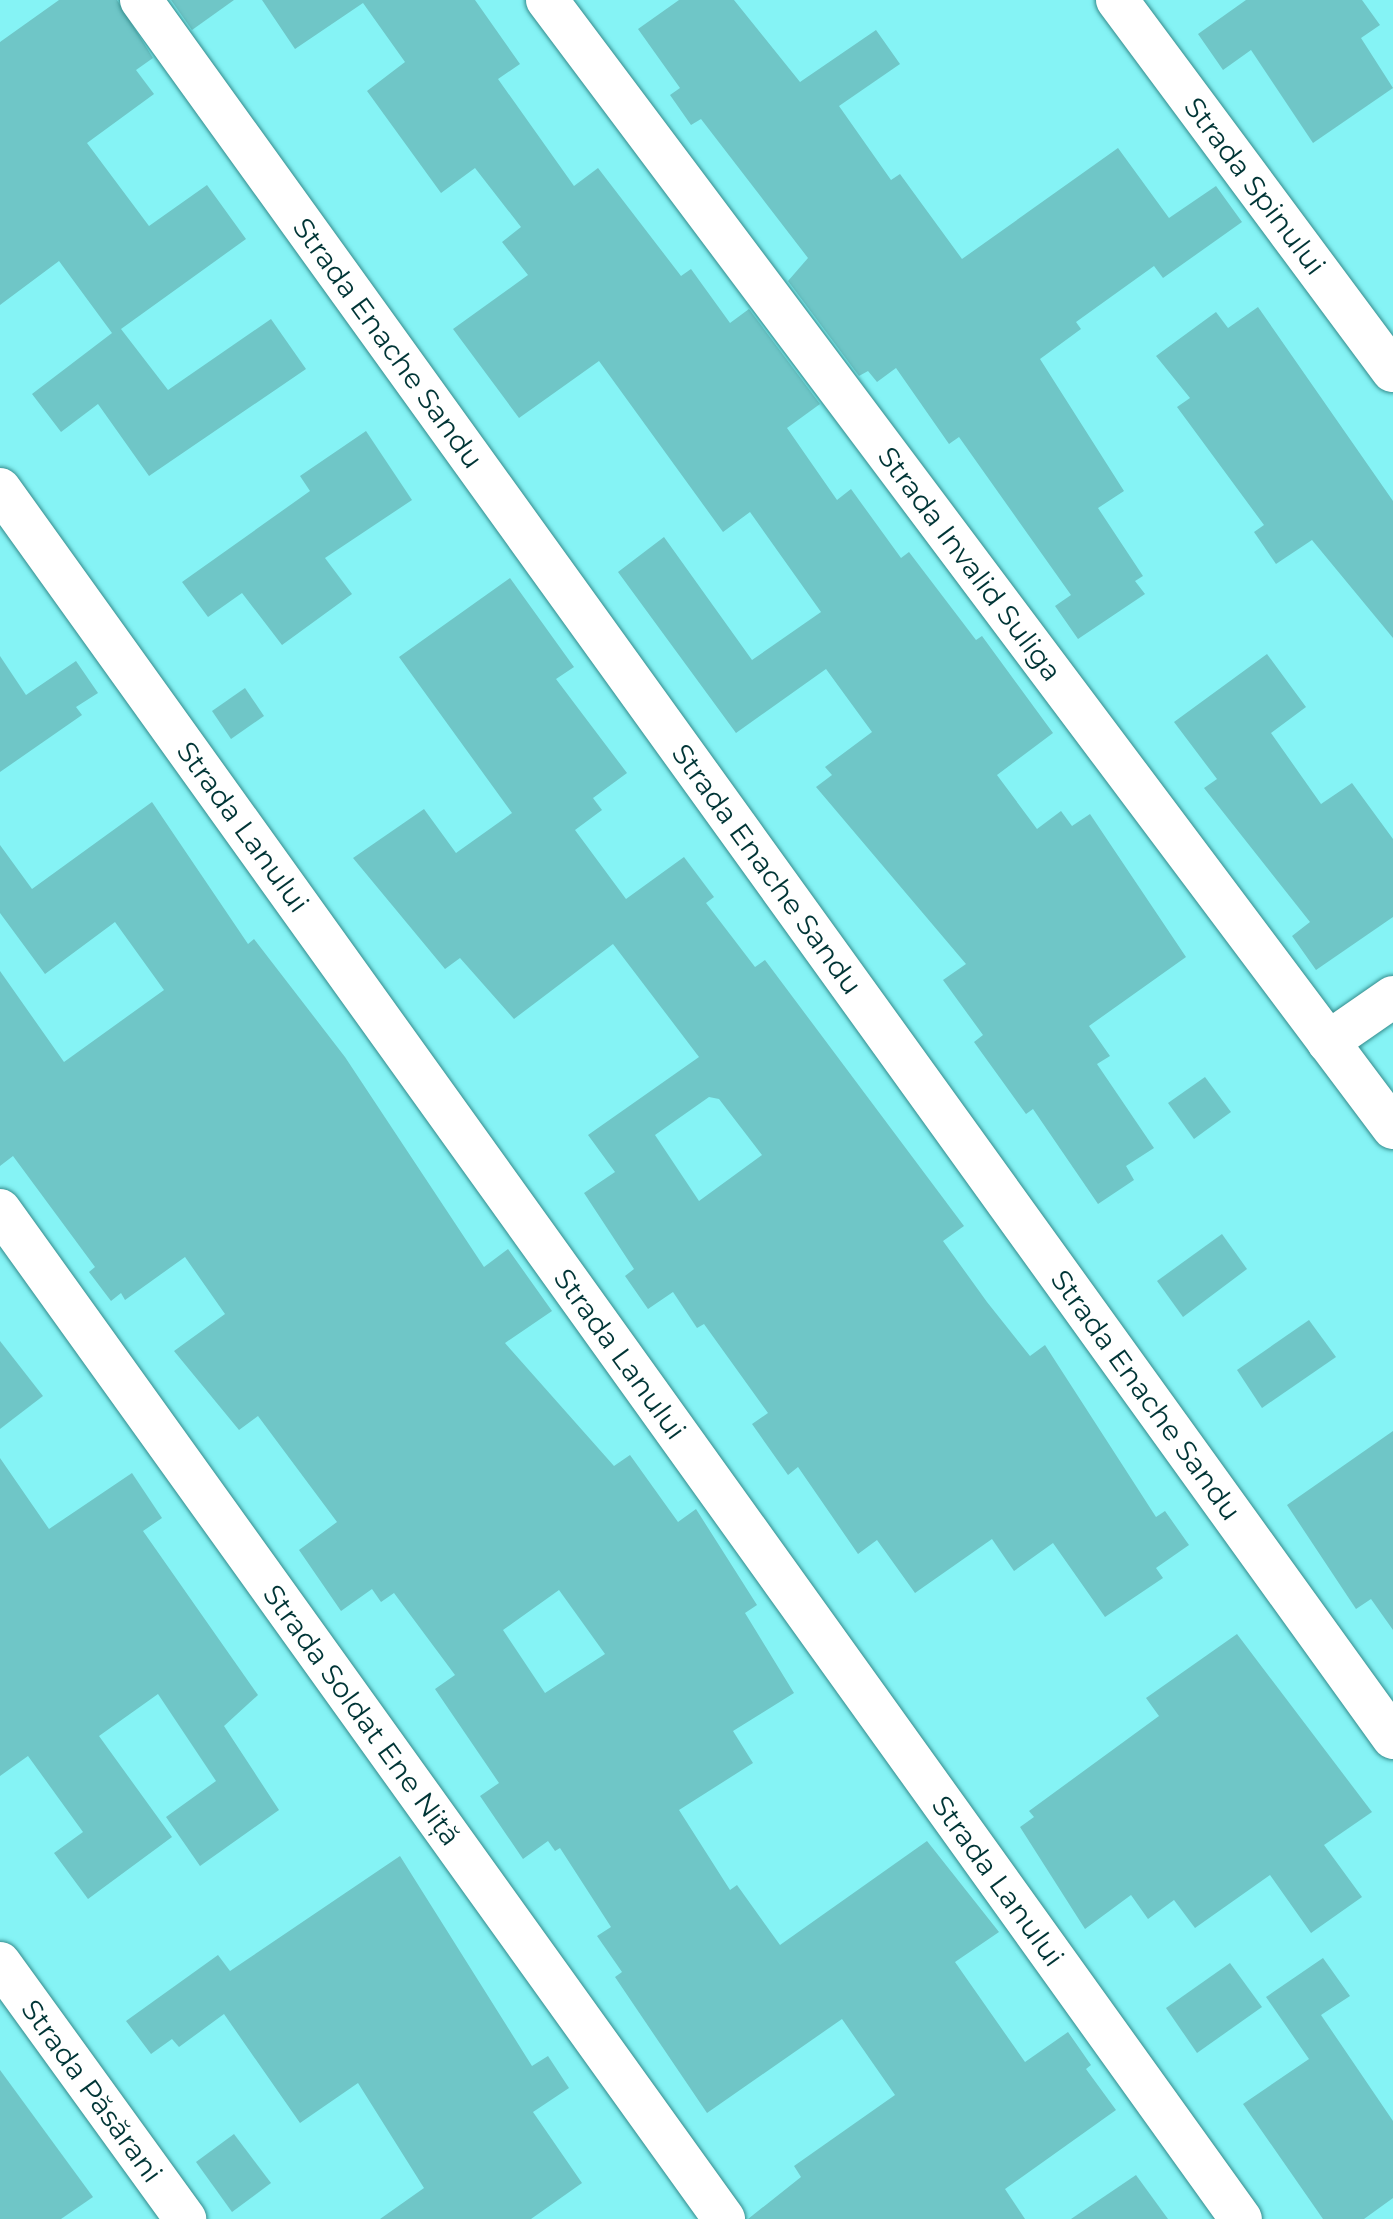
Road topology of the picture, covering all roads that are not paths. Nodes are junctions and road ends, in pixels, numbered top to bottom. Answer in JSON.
{"nodes":[{"id":1,"x":141,"y":0,"type":"edge"},
{"id":2,"x":547,"y":0,"type":"edge"},
{"id":3,"x":1117,"y":0,"type":"edge"},
{"id":4,"x":1393,"y":371,"type":"edge"},
{"id":5,"x":0,"y":489,"type":"edge"},
{"id":6,"x":1393,"y":997,"type":"edge"},
{"id":7,"x":1328,"y":1042,"type":"junction"},
{"id":8,"x":1393,"y":1128,"type":"edge"},
{"id":9,"x":0,"y":1210,"type":"edge"},
{"id":10,"x":1393,"y":1738,"type":"edge"},
{"id":11,"x":0,"y":1963,"type":"edge"},
{"id":12,"x":185,"y":2219,"type":"edge"},
{"id":13,"x":724,"y":2219,"type":"edge"},
{"id":14,"x":1241,"y":2219,"type":"edge"}],
"edges":[{"from":1,"to":10,"type":"street","name":"Strada Enache Sandu"},
{"from":2,"to":7,"type":"street","name":"Strada Invalid Suliga"},
{"from":3,"to":4,"type":"street","name":"Strada Spinului"},
{"from":5,"to":14,"type":"street","name":"Strada Lanului"},
{"from":6,"to":7,"type":"street"},
{"from":7,"to":8,"type":"street","name":"Strada Invalid Suliga"},
{"from":9,"to":13,"type":"street","name":"Strada Soldat Ene Niță"},
{"from":11,"to":12,"type":"street","name":"Strada Păsărani"}]}
